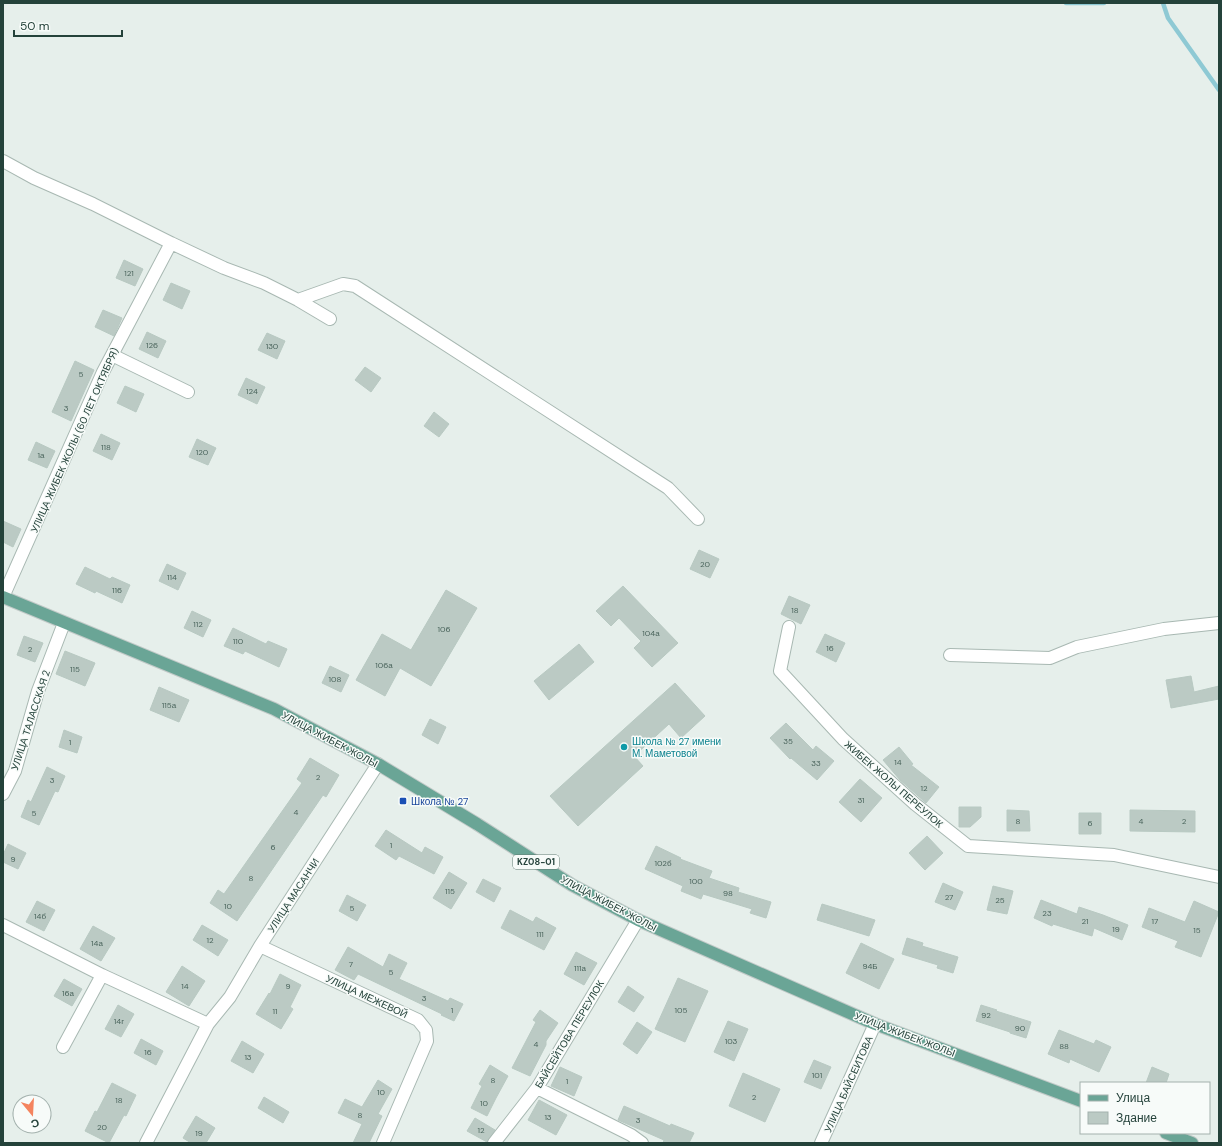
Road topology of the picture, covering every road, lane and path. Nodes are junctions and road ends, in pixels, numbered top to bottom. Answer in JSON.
{"nodes":[{"id":1,"x":3,"y":161,"type":"edge"},
{"id":2,"x":171,"y":243,"type":"junction"},
{"id":3,"x":298,"y":300,"type":"junction"},
{"id":4,"x":330,"y":319,"type":"dead end"},
{"id":5,"x":112,"y":355,"type":"junction"},
{"id":6,"x":188,"y":392,"type":"dead end"},
{"id":7,"x":698,"y":519,"type":"dead end"},
{"id":8,"x":3,"y":597,"type":"edge"},
{"id":9,"x":64,"y":623,"type":"junction"},
{"id":10,"x":1219,"y":623,"type":"edge"},
{"id":11,"x":789,"y":627,"type":"dead end"},
{"id":12,"x":950,"y":654,"type":"dead end"},
{"id":13,"x":378,"y":764,"type":"junction"},
{"id":14,"x":3,"y":794,"type":"edge"},
{"id":15,"x":1218,"y":878,"type":"edge"},
{"id":16,"x":638,"y":920,"type":"junction"},
{"id":17,"x":3,"y":925,"type":"edge"},
{"id":18,"x":260,"y":946,"type":"junction"},
{"id":19,"x":102,"y":975,"type":"junction"},
{"id":20,"x":208,"y":1024,"type":"junction"},
{"id":21,"x":875,"y":1024,"type":"junction"},
{"id":22,"x":63,"y":1047,"type":"dead end"},
{"id":23,"x":537,"y":1088,"type":"junction"},
{"id":24,"x":1080,"y":1101,"type":"edge"},
{"id":25,"x":1169,"y":1134,"type":"edge"},
{"id":26,"x":146,"y":1143,"type":"edge"},
{"id":27,"x":383,"y":1143,"type":"edge"},
{"id":28,"x":494,"y":1143,"type":"edge"},
{"id":29,"x":642,"y":1143,"type":"edge"},
{"id":30,"x":821,"y":1143,"type":"edge"},
{"id":31,"x":1192,"y":1143,"type":"edge"}],
"edges":[{"from":1,"to":2,"type":"street"},
{"from":2,"to":3,"type":"street"},
{"from":2,"to":5,"type":"street","name":"УЛИЦА ЖИБЕК ЖОЛЫ (60 ЛЕТ ОКТЯБРЯ)"},
{"from":3,"to":4,"type":"street"},
{"from":3,"to":7,"type":"street"},
{"from":5,"to":6,"type":"street"},
{"from":5,"to":8,"type":"street","name":"УЛИЦА ЖИБЕК ЖОЛЫ (60 ЛЕТ ОКТЯБРЯ)"},
{"from":8,"to":9,"type":"main road","name":"УЛИЦА ЖИБЕК ЖОЛЫ","number":"KZ08-01"},
{"from":9,"to":13,"type":"main road","name":"УЛИЦА ЖИБЕК ЖОЛЫ","number":"KZ08-01"},
{"from":9,"to":14,"type":"street","name":"УЛИЦА ТАЛАССКАЯ 2"},
{"from":10,"to":12,"type":"street"},
{"from":11,"to":15,"type":"street","name":"ЖИБЕК ЖОЛЫ ПЕРЕУЛОК"},
{"from":13,"to":16,"type":"main road","name":"УЛИЦА ЖИБЕК ЖОЛЫ","number":"KZ08-01"},
{"from":13,"to":18,"type":"street","name":"УЛИЦА МАСАНЧИ"},
{"from":16,"to":21,"type":"main road","name":"УЛИЦА ЖИБЕК ЖОЛЫ","number":"KZ08-01"},
{"from":16,"to":23,"type":"street","name":"БАЙСЕЙТОВА ПЕРЕУЛОК"},
{"from":17,"to":19,"type":"street"},
{"from":18,"to":20,"type":"street","name":"УЛИЦА МАСАНЧИ"},
{"from":18,"to":27,"type":"street","name":"УЛИЦА МЕЖЕВОЙ"},
{"from":19,"to":20,"type":"street"},
{"from":19,"to":22,"type":"street"},
{"from":20,"to":26,"type":"street","name":"УЛИЦА МАСАНЧИ"},
{"from":21,"to":24,"type":"main road","name":"УЛИЦА ЖИБЕК ЖОЛЫ","number":"KZ08-01"},
{"from":21,"to":30,"type":"street","name":"УЛИЦА БАЙСЕИТОВА"},
{"from":23,"to":28,"type":"street","name":"БАЙСЕЙТОВА ПЕРЕУЛОК"},
{"from":23,"to":29,"type":"street"},
{"from":25,"to":31,"type":"main road"}]}
